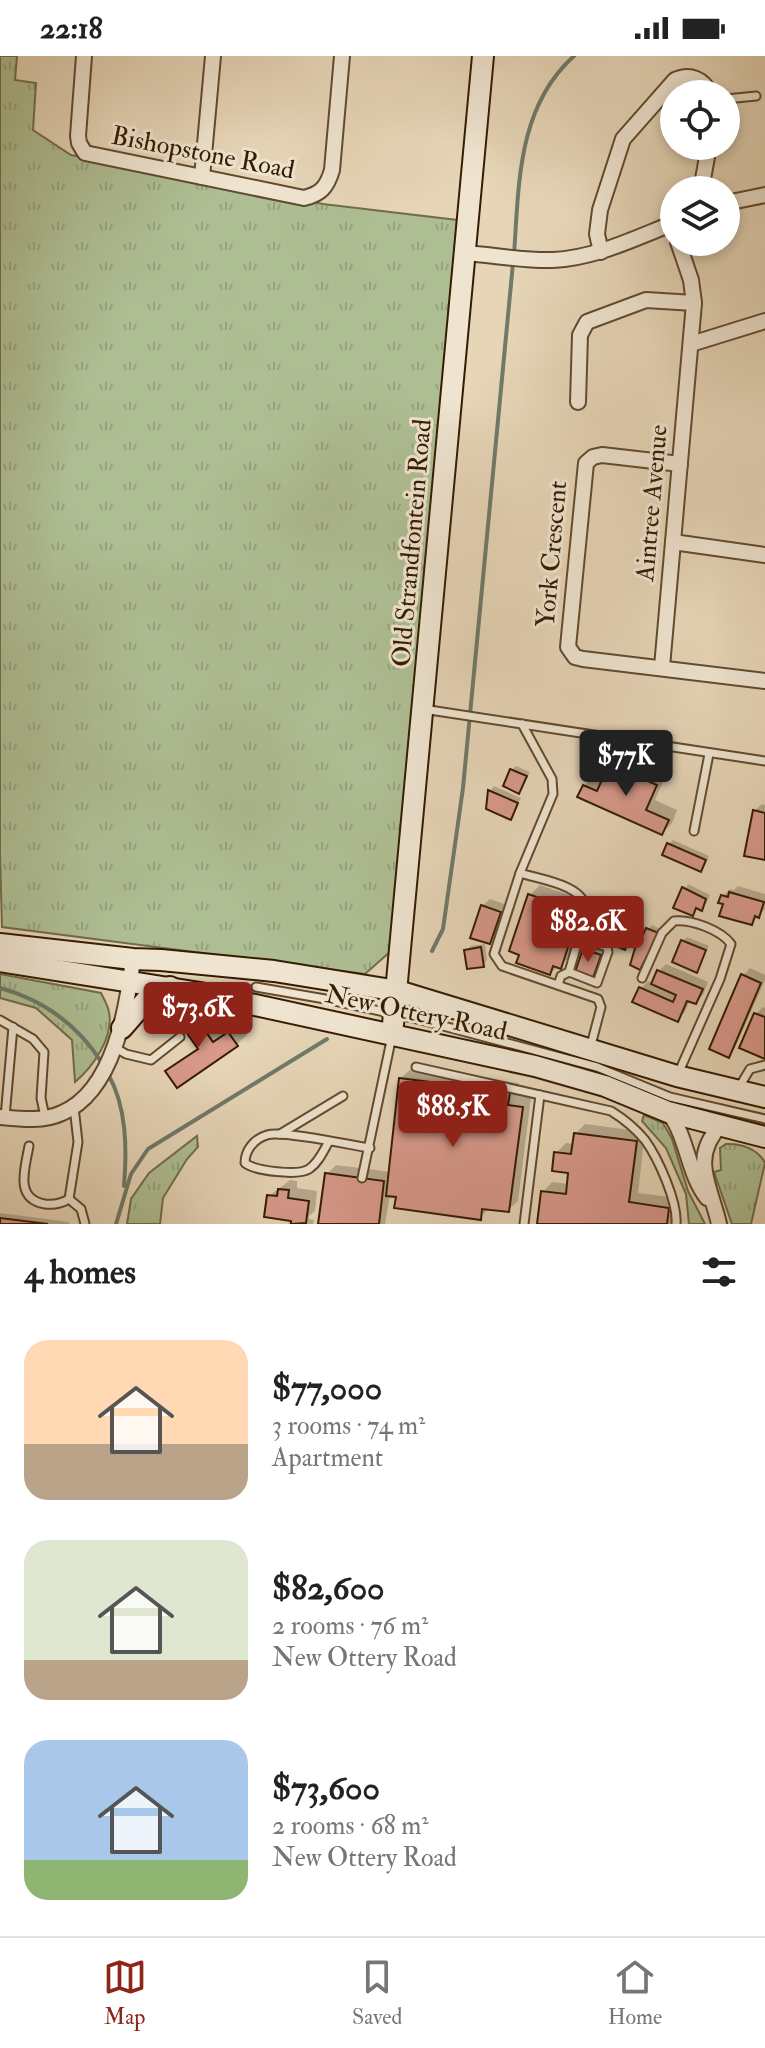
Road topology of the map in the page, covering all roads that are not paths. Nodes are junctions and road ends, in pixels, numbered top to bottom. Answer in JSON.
{"nodes":[{"id":1,"x":84,"y":56,"type":"edge"},
{"id":2,"x":213,"y":56,"type":"edge"},
{"id":3,"x":342,"y":56,"type":"edge"},
{"id":4,"x":483,"y":56,"type":"edge"},
{"id":5,"x":675,"y":80,"type":"edge"},
{"id":6,"x":699,"y":80,"type":"edge"},
{"id":7,"x":756,"y":96,"type":"dead end"},
{"id":8,"x":660,"y":97,"type":"edge"},
{"id":9,"x":740,"y":98,"type":"edge"},
{"id":10,"x":202,"y":177,"type":"junction"},
{"id":11,"x":765,"y":195,"type":"edge"},
{"id":12,"x":740,"y":200,"type":"edge"},
{"id":13,"x":660,"y":231,"type":"edge"},
{"id":14,"x":601,"y":252,"type":"junction"},
{"id":15,"x":475,"y":253,"type":"junction"},
{"id":16,"x":683,"y":256,"type":"edge"},
{"id":17,"x":694,"y":303,"type":"junction"},
{"id":18,"x":765,"y":321,"type":"edge"},
{"id":19,"x":691,"y":344,"type":"junction"},
{"id":20,"x":578,"y":402,"type":"dead end"},
{"id":21,"x":680,"y":464,"type":"junction"},
{"id":22,"x":673,"y":542,"type":"junction"},
{"id":23,"x":765,"y":555,"type":"edge"},
{"id":24,"x":662,"y":667,"type":"junction"},
{"id":25,"x":765,"y":681,"type":"edge"},
{"id":26,"x":422,"y":709,"type":"junction"},
{"id":27,"x":522,"y":724,"type":"junction"},
{"id":28,"x":709,"y":754,"type":"junction"},
{"id":29,"x":765,"y":761,"type":"edge"},
{"id":30,"x":694,"y":831,"type":"dead end"},
{"id":31,"x":520,"y":873,"type":"junction"},
{"id":32,"x":578,"y":938,"type":"junction"},
{"id":33,"x":0,"y":944,"type":"edge"},
{"id":34,"x":133,"y":959,"type":"junction"},
{"id":35,"x":0,"y":961,"type":"edge"},
{"id":36,"x":569,"y":972,"type":"junction"},
{"id":37,"x":642,"y":978,"type":"dead end"},
{"id":38,"x":130,"y":981,"type":"junction"},
{"id":39,"x":558,"y":985,"type":"junction"},
{"id":40,"x":170,"y":987,"type":"junction"},
{"id":41,"x":256,"y":987,"type":"dead end"},
{"id":42,"x":398,"y":991,"type":"junction"},
{"id":43,"x":0,"y":1020,"type":"edge"},
{"id":44,"x":394,"y":1025,"type":"junction"},
{"id":45,"x":13,"y":1027,"type":"junction"},
{"id":46,"x":180,"y":1037,"type":"dead end"},
{"id":47,"x":116,"y":1044,"type":"junction"},
{"id":48,"x":590,"y":1049,"type":"junction"},
{"id":49,"x":765,"y":1065,"type":"edge"},
{"id":50,"x":416,"y":1067,"type":"dead end"},
{"id":51,"x":677,"y":1076,"type":"junction"},
{"id":52,"x":737,"y":1091,"type":"junction"},
{"id":53,"x":540,"y":1095,"type":"junction"},
{"id":54,"x":343,"y":1096,"type":"dead end"},
{"id":55,"x":765,"y":1097,"type":"edge"},
{"id":56,"x":74,"y":1107,"type":"junction"},
{"id":57,"x":668,"y":1112,"type":"junction"},
{"id":58,"x":3,"y":1117,"type":"edge"},
{"id":59,"x":45,"y":1117,"type":"junction"},
{"id":60,"x":765,"y":1119,"type":"edge"},
{"id":61,"x":721,"y":1125,"type":"junction"},
{"id":62,"x":280,"y":1134,"type":"junction"},
{"id":63,"x":765,"y":1137,"type":"edge"},
{"id":64,"x":328,"y":1143,"type":"junction"},
{"id":65,"x":29,"y":1146,"type":"dead end"},
{"id":66,"x":370,"y":1148,"type":"junction"},
{"id":67,"x":362,"y":1178,"type":"dead end"},
{"id":68,"x":69,"y":1199,"type":"junction"},
{"id":69,"x":713,"y":1204,"type":"junction"},
{"id":70,"x":85,"y":1224,"type":"edge"},
{"id":71,"x":524,"y":1224,"type":"edge"},
{"id":72,"x":676,"y":1224,"type":"edge"},
{"id":73,"x":719,"y":1224,"type":"edge"}],
"edges":[{"from":1,"to":10,"type":"street","name":"Bishopstone Road"},
{"from":2,"to":10,"type":"street"},
{"from":3,"to":10,"type":"street","name":"Bishopstone Road"},
{"from":4,"to":15,"type":"main road","name":"Old Strandfontein Road"},
{"from":5,"to":6,"type":"street"},
{"from":7,"to":9,"type":"lane"},
{"from":8,"to":14,"type":"street"},
{"from":11,"to":12,"type":"street"},
{"from":13,"to":14,"type":"street"},
{"from":14,"to":15,"type":"street"},
{"from":15,"to":26,"type":"main road","name":"Old Strandfontein Road"},
{"from":16,"to":17,"type":"street","name":"Aintree Avenue"},
{"from":17,"to":19,"type":"street","name":"Aintree Avenue"},
{"from":17,"to":20,"type":"street"},
{"from":18,"to":19,"type":"street"},
{"from":19,"to":21,"type":"street","name":"Aintree Avenue"},
{"from":21,"to":22,"type":"street","name":"Aintree Avenue"},
{"from":21,"to":24,"type":"street","name":"York Crescent"},
{"from":22,"to":23,"type":"street"},
{"from":22,"to":24,"type":"street","name":"Aintree Avenue"},
{"from":24,"to":25,"type":"street"},
{"from":26,"to":27,"type":"lane"},
{"from":26,"to":42,"type":"main road","name":"Old Strandfontein Road"},
{"from":27,"to":28,"type":"lane"},
{"from":27,"to":31,"type":"lane"},
{"from":28,"to":29,"type":"lane"},
{"from":28,"to":30,"type":"lane"},
{"from":31,"to":32,"type":"lane"},
{"from":31,"to":39,"type":"lane"},
{"from":32,"to":36,"type":"lane"},
{"from":32,"to":36,"type":"lane"},
{"from":33,"to":34,"type":"main road","name":"New Ottery Road"},
{"from":34,"to":38,"type":"street"},
{"from":34,"to":42,"type":"main road","name":"New Ottery Road"},
{"from":35,"to":38,"type":"main road","name":"New Ottery Road"},
{"from":36,"to":39,"type":"lane"},
{"from":37,"to":51,"type":"lane"},
{"from":38,"to":40,"type":"main road","name":"New Ottery Road"},
{"from":38,"to":47,"type":"street"},
{"from":39,"to":48,"type":"lane"},
{"from":40,"to":44,"type":"main road","name":"New Ottery Road"},
{"from":40,"to":47,"type":"main road"},
{"from":41,"to":44,"type":"lane"},
{"from":42,"to":44,"type":"main road","name":"Old Strandfontein Road"},
{"from":42,"to":48,"type":"main road","name":"New Ottery Road"},
{"from":43,"to":45,"type":"lane"},
{"from":44,"to":57,"type":"main road","name":"New Ottery Road"},
{"from":44,"to":60,"type":"lane"},
{"from":44,"to":66,"type":"lane"},
{"from":45,"to":58,"type":"lane"},
{"from":45,"to":59,"type":"lane"},
{"from":46,"to":47,"type":"lane"},
{"from":47,"to":56,"type":"street"},
{"from":48,"to":51,"type":"main road","name":"New Ottery Road"},
{"from":49,"to":52,"type":"lane"},
{"from":50,"to":53,"type":"lane"},
{"from":51,"to":52,"type":"main road","name":"New Ottery Road"},
{"from":52,"to":55,"type":"main road","name":"New Ottery Road"},
{"from":53,"to":71,"type":"lane"},
{"from":53,"to":72,"type":"lane"},
{"from":54,"to":62,"type":"lane"},
{"from":56,"to":59,"type":"street"},
{"from":56,"to":68,"type":"lane"},
{"from":57,"to":61,"type":"main road","name":"New Ottery Road"},
{"from":57,"to":69,"type":"street"},
{"from":58,"to":59,"type":"street"},
{"from":61,"to":63,"type":"main road","name":"New Ottery Road"},
{"from":61,"to":69,"type":"street"},
{"from":62,"to":64,"type":"lane"},
{"from":62,"to":64,"type":"lane"},
{"from":64,"to":66,"type":"lane"},
{"from":65,"to":68,"type":"lane"},
{"from":66,"to":67,"type":"lane"},
{"from":68,"to":70,"type":"lane"},
{"from":69,"to":73,"type":"street"}]}
